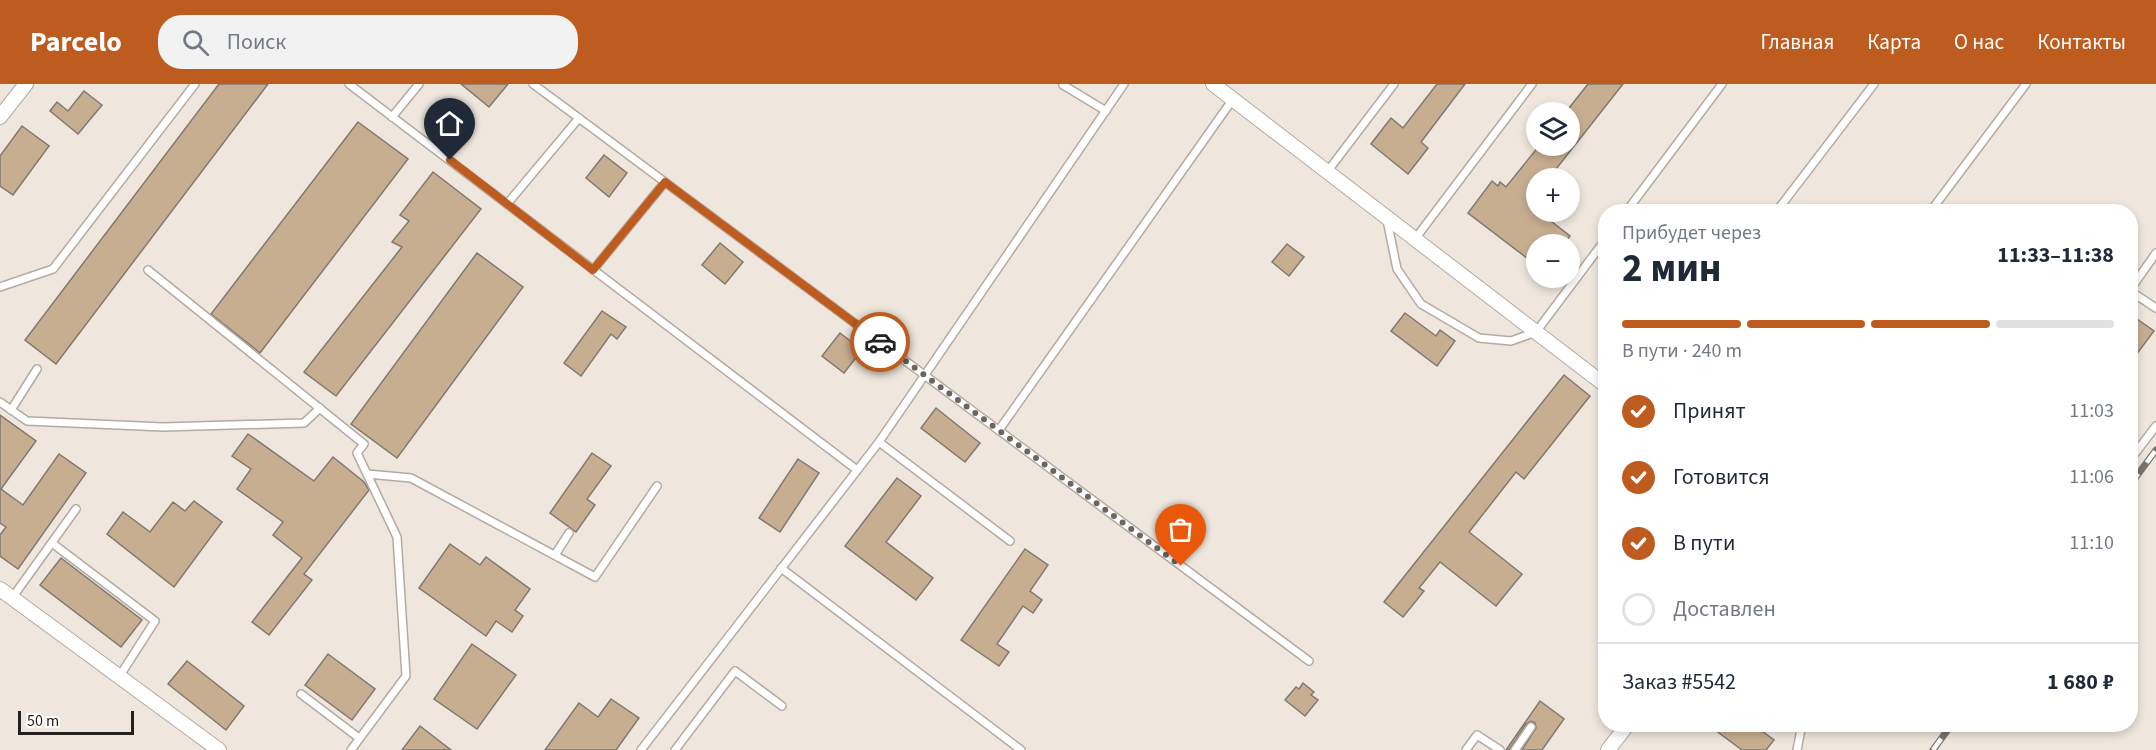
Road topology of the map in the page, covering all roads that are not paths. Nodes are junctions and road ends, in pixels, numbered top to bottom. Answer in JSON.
{"nodes":[{"id":1,"x":26,"y":84,"type":"edge"},
{"id":2,"x":195,"y":84,"type":"edge"},
{"id":3,"x":349,"y":84,"type":"edge"},
{"id":4,"x":419,"y":84,"type":"edge"},
{"id":5,"x":533,"y":84,"type":"edge"},
{"id":6,"x":1124,"y":84,"type":"edge"},
{"id":7,"x":1213,"y":84,"type":"edge"},
{"id":8,"x":1394,"y":84,"type":"edge"},
{"id":9,"x":1532,"y":84,"type":"edge"},
{"id":10,"x":1722,"y":84,"type":"edge"},
{"id":11,"x":1874,"y":84,"type":"edge"},
{"id":12,"x":2025,"y":84,"type":"edge"},
{"id":13,"x":1063,"y":85,"type":"edge"},
{"id":14,"x":1233,"y":99,"type":"junction"},
{"id":15,"x":1106,"y":111,"type":"junction"},
{"id":16,"x":0,"y":117,"type":"edge"},
{"id":17,"x":392,"y":117,"type":"junction"},
{"id":18,"x":579,"y":118,"type":"junction"},
{"id":19,"x":1327,"y":172,"type":"junction"},
{"id":20,"x":665,"y":182,"type":"junction"},
{"id":21,"x":507,"y":204,"type":"junction"},
{"id":22,"x":1632,"y":204,"type":"edge"},
{"id":23,"x":1782,"y":204,"type":"edge"},
{"id":24,"x":1936,"y":204,"type":"edge"},
{"id":25,"x":1387,"y":217,"type":"junction"},
{"id":26,"x":1414,"y":239,"type":"junction"},
{"id":27,"x":1598,"y":249,"type":"edge"},
{"id":28,"x":2156,"y":253,"type":"edge"},
{"id":29,"x":148,"y":270,"type":"dead end"},
{"id":30,"x":593,"y":270,"type":"junction"},
{"id":31,"x":2138,"y":279,"type":"edge"},
{"id":32,"x":0,"y":287,"type":"edge"},
{"id":33,"x":2138,"y":296,"type":"edge"},
{"id":34,"x":2156,"y":308,"type":"edge"},
{"id":35,"x":1536,"y":332,"type":"junction"},
{"id":36,"x":37,"y":369,"type":"dead end"},
{"id":37,"x":925,"y":375,"type":"junction"},
{"id":38,"x":1598,"y":380,"type":"edge"},
{"id":39,"x":0,"y":402,"type":"edge"},
{"id":40,"x":320,"y":408,"type":"junction"},
{"id":41,"x":11,"y":410,"type":"junction"},
{"id":42,"x":2156,"y":426,"type":"edge"},
{"id":43,"x":999,"y":430,"type":"junction"},
{"id":44,"x":879,"y":442,"type":"junction"},
{"id":45,"x":2138,"y":450,"type":"edge"},
{"id":46,"x":857,"y":470,"type":"junction"},
{"id":47,"x":367,"y":474,"type":"junction"},
{"id":48,"x":657,"y":486,"type":"dead end"},
{"id":49,"x":76,"y":509,"type":"dead end"},
{"id":50,"x":569,"y":533,"type":"dead end"},
{"id":51,"x":1010,"y":541,"type":"dead end"},
{"id":52,"x":52,"y":543,"type":"junction"},
{"id":53,"x":555,"y":555,"type":"junction"},
{"id":54,"x":781,"y":568,"type":"junction"},
{"id":55,"x":0,"y":589,"type":"edge"},
{"id":56,"x":12,"y":598,"type":"junction"},
{"id":57,"x":1309,"y":661,"type":"dead end"},
{"id":58,"x":119,"y":677,"type":"junction"},
{"id":59,"x":301,"y":694,"type":"dead end"},
{"id":60,"x":782,"y":706,"type":"dead end"},
{"id":61,"x":1531,"y":727,"type":"dead end"},
{"id":62,"x":1622,"y":732,"type":"edge"},
{"id":63,"x":1800,"y":732,"type":"edge"},
{"id":64,"x":359,"y":738,"type":"junction"},
{"id":65,"x":219,"y":750,"type":"edge"},
{"id":66,"x":351,"y":750,"type":"edge"},
{"id":67,"x":641,"y":750,"type":"edge"},
{"id":68,"x":675,"y":750,"type":"edge"},
{"id":69,"x":1021,"y":750,"type":"edge"},
{"id":70,"x":1466,"y":750,"type":"edge"},
{"id":71,"x":1500,"y":750,"type":"edge"},
{"id":72,"x":1515,"y":750,"type":"edge"},
{"id":73,"x":1608,"y":750,"type":"edge"},
{"id":74,"x":1797,"y":750,"type":"edge"}],
"edges":[{"from":1,"to":16,"type":"street"},
{"from":2,"to":32,"type":"lane"},
{"from":3,"to":17,"type":"lane"},
{"from":4,"to":17,"type":"lane"},
{"from":5,"to":18,"type":"lane"},
{"from":6,"to":15,"type":"lane"},
{"from":7,"to":14,"type":"street"},
{"from":8,"to":19,"type":"lane"},
{"from":9,"to":26,"type":"lane"},
{"from":10,"to":22,"type":"lane"},
{"from":11,"to":23,"type":"lane"},
{"from":12,"to":24,"type":"lane"},
{"from":13,"to":15,"type":"lane"},
{"from":14,"to":19,"type":"street"},
{"from":14,"to":43,"type":"lane"},
{"from":15,"to":37,"type":"lane"},
{"from":17,"to":21,"type":"lane"},
{"from":18,"to":20,"type":"lane"},
{"from":18,"to":21,"type":"lane"},
{"from":19,"to":25,"type":"street"},
{"from":20,"to":30,"type":"lane"},
{"from":20,"to":37,"type":"lane"},
{"from":21,"to":30,"type":"lane"},
{"from":25,"to":26,"type":"street"},
{"from":25,"to":35,"type":"lane"},
{"from":26,"to":35,"type":"street"},
{"from":27,"to":35,"type":"lane"},
{"from":28,"to":31,"type":"lane"},
{"from":29,"to":40,"type":"lane"},
{"from":30,"to":46,"type":"lane"},
{"from":33,"to":34,"type":"lane"},
{"from":35,"to":38,"type":"street"},
{"from":36,"to":41,"type":"lane"},
{"from":37,"to":43,"type":"lane"},
{"from":37,"to":44,"type":"lane"},
{"from":39,"to":41,"type":"lane"},
{"from":40,"to":41,"type":"lane"},
{"from":40,"to":47,"type":"lane"},
{"from":42,"to":45,"type":"lane"},
{"from":43,"to":57,"type":"lane"},
{"from":44,"to":46,"type":"lane"},
{"from":44,"to":51,"type":"lane"},
{"from":46,"to":54,"type":"lane"},
{"from":47,"to":53,"type":"lane"},
{"from":47,"to":64,"type":"lane"},
{"from":48,"to":53,"type":"lane"},
{"from":49,"to":52,"type":"lane"},
{"from":50,"to":53,"type":"lane"},
{"from":52,"to":56,"type":"lane"},
{"from":52,"to":58,"type":"lane"},
{"from":54,"to":67,"type":"lane"},
{"from":54,"to":69,"type":"lane"},
{"from":55,"to":56,"type":"street"},
{"from":56,"to":58,"type":"street"},
{"from":58,"to":65,"type":"street"},
{"from":59,"to":64,"type":"lane"},
{"from":60,"to":68,"type":"lane"},
{"from":61,"to":72,"type":"lane"},
{"from":62,"to":73,"type":"street"},
{"from":63,"to":74,"type":"lane"},
{"from":64,"to":66,"type":"lane"},
{"from":70,"to":71,"type":"lane"}]}
